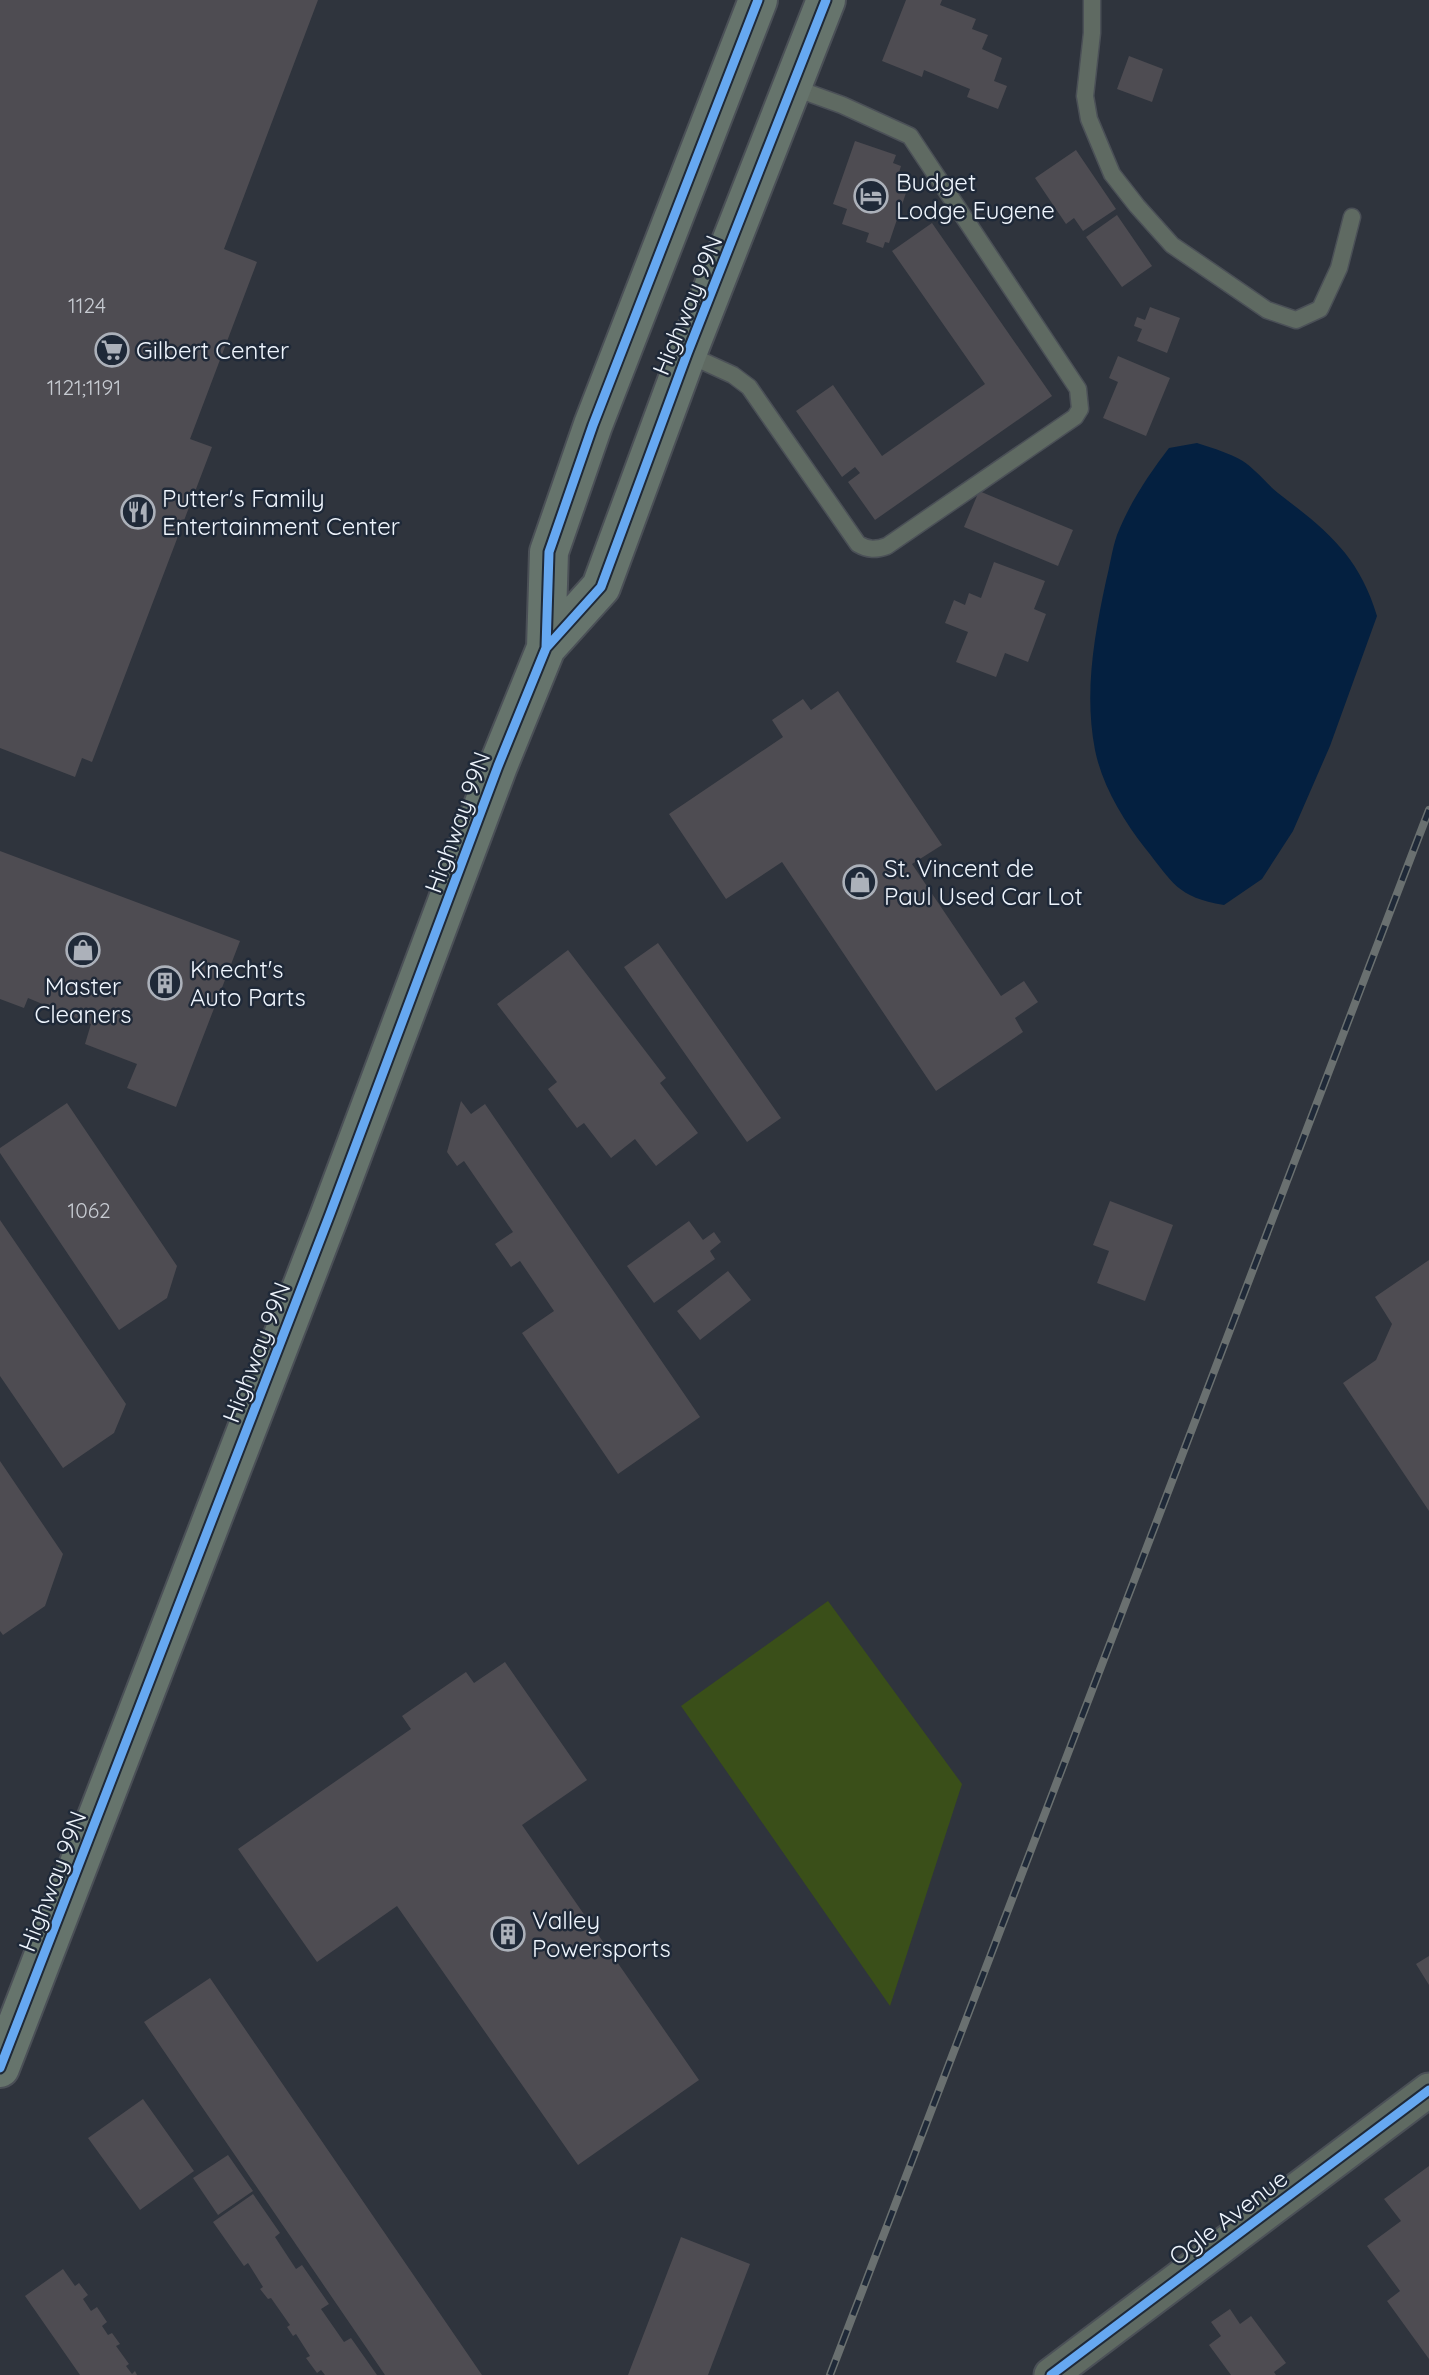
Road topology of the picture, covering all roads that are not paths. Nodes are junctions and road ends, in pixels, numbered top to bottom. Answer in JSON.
{"nodes":[{"id":1,"x":758,"y":0,"type":"edge"},
{"id":2,"x":826,"y":0,"type":"edge"},
{"id":3,"x":1092,"y":0,"type":"edge"},
{"id":4,"x":792,"y":87,"type":"junction"},
{"id":5,"x":1352,"y":217,"type":"dead end"},
{"id":6,"x":687,"y":354,"type":"junction"},
{"id":7,"x":546,"y":648,"type":"junction"},
{"id":8,"x":0,"y":2068,"type":"edge"},
{"id":9,"x":1429,"y":2090,"type":"edge"},
{"id":10,"x":1051,"y":2375,"type":"edge"}],
"edges":[{"from":1,"to":7,"type":"main road","name":"Highway 99N"},
{"from":2,"to":4,"type":"main road","name":"Highway 99N"},
{"from":3,"to":5,"type":"lane"},
{"from":4,"to":6,"type":"main road","name":"Highway 99N"},
{"from":4,"to":6,"type":"lane"},
{"from":6,"to":7,"type":"main road","name":"Highway 99N"},
{"from":7,"to":8,"type":"main road","name":"Highway 99N"},
{"from":9,"to":10,"type":"street","name":"Ogle Avenue"}]}
